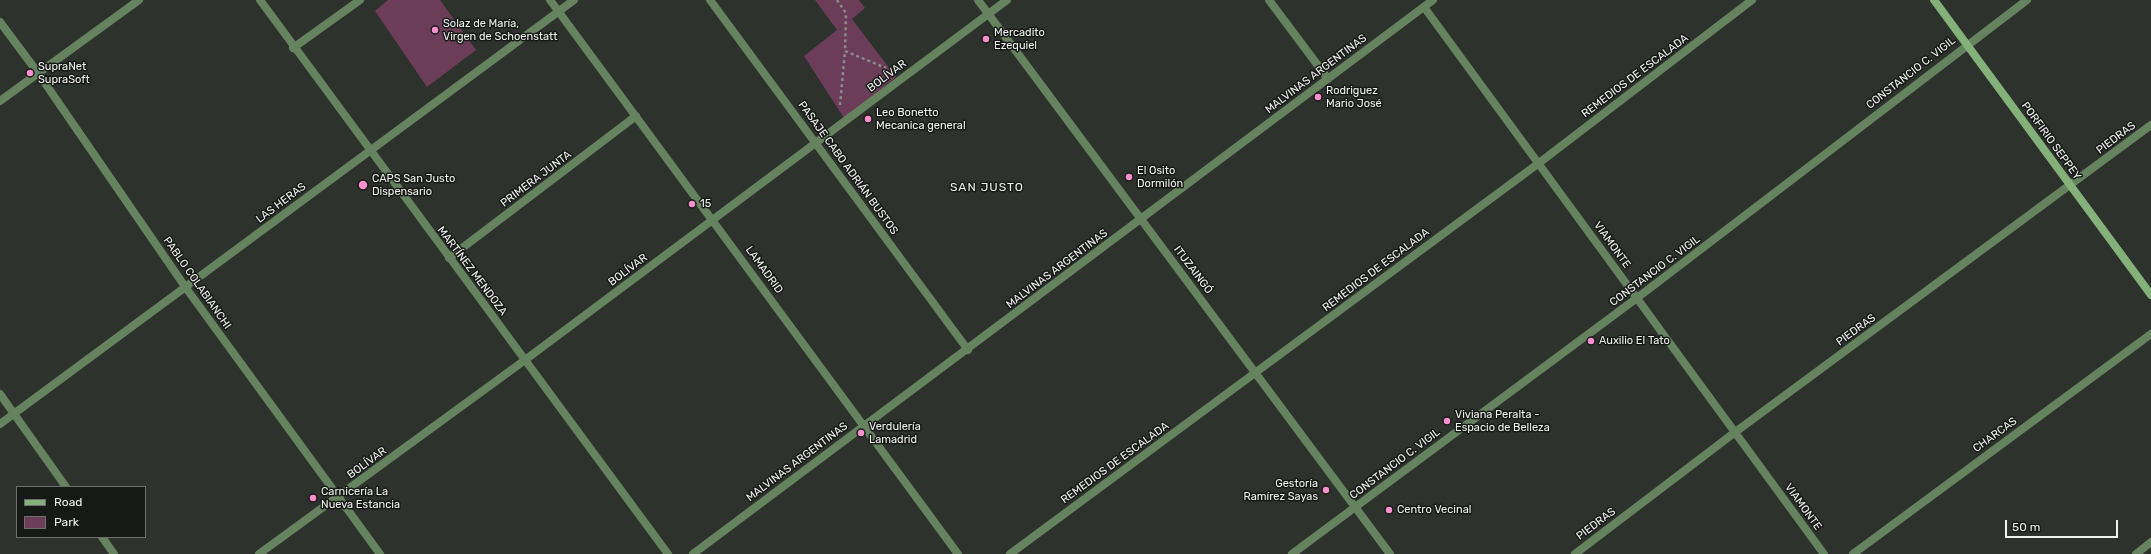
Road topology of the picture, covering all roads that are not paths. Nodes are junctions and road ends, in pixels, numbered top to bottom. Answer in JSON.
{"nodes":[{"id":1,"x":139,"y":0,"type":"edge"},
{"id":2,"x":260,"y":0,"type":"edge"},
{"id":3,"x":360,"y":0,"type":"edge"},
{"id":4,"x":550,"y":0,"type":"edge"},
{"id":5,"x":574,"y":0,"type":"edge"},
{"id":6,"x":710,"y":0,"type":"edge"},
{"id":7,"x":978,"y":0,"type":"edge"},
{"id":8,"x":1007,"y":0,"type":"edge"},
{"id":9,"x":1269,"y":0,"type":"edge"},
{"id":10,"x":1433,"y":0,"type":"edge"},
{"id":11,"x":1752,"y":0,"type":"edge"},
{"id":12,"x":1934,"y":0,"type":"edge"},
{"id":13,"x":2027,"y":0,"type":"edge"},
{"id":14,"x":1424,"y":7,"type":"junction"},
{"id":15,"x":559,"y":11,"type":"junction"},
{"id":16,"x":988,"y":14,"type":"junction"},
{"id":17,"x":0,"y":22,"type":"edge"},
{"id":18,"x":1967,"y":44,"type":"junction"},
{"id":19,"x":293,"y":48,"type":"junction"},
{"id":20,"x":38,"y":73,"type":"junction"},
{"id":21,"x":1328,"y":79,"type":"junction"},
{"id":22,"x":0,"y":101,"type":"edge"},
{"id":23,"x":636,"y":116,"type":"junction"},
{"id":24,"x":2151,"y":125,"type":"edge"},
{"id":25,"x":816,"y":143,"type":"junction"},
{"id":26,"x":370,"y":150,"type":"junction"},
{"id":27,"x":1539,"y":163,"type":"junction"},
{"id":28,"x":2070,"y":186,"type":"junction"},
{"id":29,"x":1142,"y":219,"type":"junction"},
{"id":30,"x":714,"y":220,"type":"junction"},
{"id":31,"x":450,"y":258,"type":"junction"},
{"id":32,"x":186,"y":288,"type":"junction"},
{"id":33,"x":2151,"y":296,"type":"edge"},
{"id":34,"x":1637,"y":298,"type":"junction"},
{"id":35,"x":2151,"y":334,"type":"edge"},
{"id":36,"x":968,"y":350,"type":"junction"},
{"id":37,"x":525,"y":360,"type":"junction"},
{"id":38,"x":1256,"y":373,"type":"junction"},
{"id":39,"x":0,"y":394,"type":"edge"},
{"id":40,"x":14,"y":413,"type":"junction"},
{"id":41,"x":0,"y":424,"type":"edge"},
{"id":42,"x":863,"y":426,"type":"junction"},
{"id":43,"x":1734,"y":433,"type":"junction"},
{"id":44,"x":65,"y":486,"type":"edge"},
{"id":45,"x":339,"y":497,"type":"junction"},
{"id":46,"x":1355,"y":507,"type":"junction"},
{"id":47,"x":103,"y":538,"type":"edge"},
{"id":48,"x":2151,"y":542,"type":"edge"},
{"id":49,"x":114,"y":554,"type":"edge"},
{"id":50,"x":259,"y":554,"type":"edge"},
{"id":51,"x":380,"y":554,"type":"edge"},
{"id":52,"x":668,"y":554,"type":"edge"},
{"id":53,"x":694,"y":554,"type":"edge"},
{"id":54,"x":958,"y":554,"type":"edge"},
{"id":55,"x":1010,"y":554,"type":"edge"},
{"id":56,"x":1292,"y":554,"type":"edge"},
{"id":57,"x":1390,"y":554,"type":"edge"},
{"id":58,"x":1575,"y":554,"type":"edge"},
{"id":59,"x":1824,"y":554,"type":"edge"},
{"id":60,"x":1853,"y":554,"type":"edge"},
{"id":61,"x":2136,"y":554,"type":"edge"}],
"edges":[{"from":1,"to":20,"type":"street"},
{"from":2,"to":19,"type":"street","name":"MARTÍNEZ MENDOZA"},
{"from":3,"to":19,"type":"street"},
{"from":4,"to":15,"type":"street","name":"LAMADRID"},
{"from":5,"to":15,"type":"street","name":"LAS HERAS"},
{"from":6,"to":25,"type":"street","name":"PASAJE CABO ADRIÁN BUSTOS"},
{"from":7,"to":16,"type":"street","name":"ITUZAINGÓ"},
{"from":8,"to":16,"type":"street","name":"BOLÍVAR"},
{"from":9,"to":21,"type":"street"},
{"from":10,"to":14,"type":"street","name":"MALVINAS ARGENTINAS"},
{"from":11,"to":27,"type":"street","name":"REMEDIOS DE ESCALADA"},
{"from":12,"to":18,"type":"main road","name":"PORFIRIO SEPPEY"},
{"from":13,"to":18,"type":"street","name":"CONSTANCIO C. VIGIL"},
{"from":14,"to":21,"type":"street","name":"MALVINAS ARGENTINAS"},
{"from":14,"to":27,"type":"street","name":"VIAMONTE"},
{"from":15,"to":23,"type":"street","name":"LAMADRID"},
{"from":15,"to":26,"type":"street","name":"LAS HERAS"},
{"from":16,"to":25,"type":"street","name":"BOLÍVAR"},
{"from":16,"to":29,"type":"street","name":"ITUZAINGÓ"},
{"from":17,"to":20,"type":"street","name":"PABLO COLABIANCHI"},
{"from":18,"to":28,"type":"main road","name":"PORFIRIO SEPPEY"},
{"from":18,"to":34,"type":"street","name":"CONSTANCIO C. VIGIL"},
{"from":19,"to":26,"type":"street","name":"MARTÍNEZ MENDOZA"},
{"from":20,"to":22,"type":"street"},
{"from":20,"to":32,"type":"street","name":"PABLO COLABIANCHI"},
{"from":21,"to":29,"type":"street","name":"MALVINAS ARGENTINAS"},
{"from":23,"to":30,"type":"street","name":"LAMADRID"},
{"from":23,"to":31,"type":"street","name":"PRIMERA JUNTA"},
{"from":24,"to":28,"type":"street","name":"PIEDRAS"},
{"from":25,"to":30,"type":"street","name":"BOLÍVAR"},
{"from":25,"to":36,"type":"street","name":"PASAJE CABO ADRIÁN BUSTOS"},
{"from":26,"to":31,"type":"street","name":"MARTÍNEZ MENDOZA"},
{"from":26,"to":32,"type":"street","name":"LAS HERAS"},
{"from":27,"to":34,"type":"street","name":"VIAMONTE"},
{"from":27,"to":38,"type":"street","name":"REMEDIOS DE ESCALADA"},
{"from":28,"to":33,"type":"main road","name":"PORFIRIO SEPPEY"},
{"from":28,"to":43,"type":"street","name":"PIEDRAS"},
{"from":29,"to":36,"type":"street","name":"MALVINAS ARGENTINAS"},
{"from":29,"to":38,"type":"street","name":"ITUZAINGÓ"},
{"from":30,"to":37,"type":"street","name":"BOLÍVAR"},
{"from":30,"to":42,"type":"street","name":"LAMADRID"},
{"from":31,"to":37,"type":"street","name":"MARTÍNEZ MENDOZA"},
{"from":32,"to":40,"type":"street","name":"LAS HERAS"},
{"from":32,"to":45,"type":"street","name":"PABLO COLABIANCHI"},
{"from":34,"to":43,"type":"street","name":"VIAMONTE"},
{"from":34,"to":46,"type":"street","name":"CONSTANCIO C. VIGIL"},
{"from":35,"to":60,"type":"street","name":"CHARCAS"},
{"from":36,"to":42,"type":"street","name":"MALVINAS ARGENTINAS"},
{"from":37,"to":45,"type":"street","name":"BOLÍVAR"},
{"from":37,"to":52,"type":"street","name":"MARTÍNEZ MENDOZA"},
{"from":38,"to":46,"type":"street","name":"ITUZAINGÓ"},
{"from":38,"to":55,"type":"street","name":"REMEDIOS DE ESCALADA"},
{"from":39,"to":40,"type":"street"},
{"from":40,"to":41,"type":"street","name":"LAS HERAS"},
{"from":40,"to":44,"type":"street"},
{"from":42,"to":53,"type":"street","name":"MALVINAS ARGENTINAS"},
{"from":42,"to":54,"type":"street","name":"LAMADRID"},
{"from":43,"to":58,"type":"street","name":"PIEDRAS"},
{"from":43,"to":59,"type":"street","name":"VIAMONTE"},
{"from":45,"to":50,"type":"street","name":"BOLÍVAR"},
{"from":45,"to":51,"type":"street","name":"PABLO COLABIANCHI"},
{"from":46,"to":56,"type":"street","name":"CONSTANCIO C. VIGIL"},
{"from":46,"to":57,"type":"street","name":"ITUZAINGÓ"},
{"from":47,"to":49,"type":"street"},
{"from":48,"to":61,"type":"street"}]}
